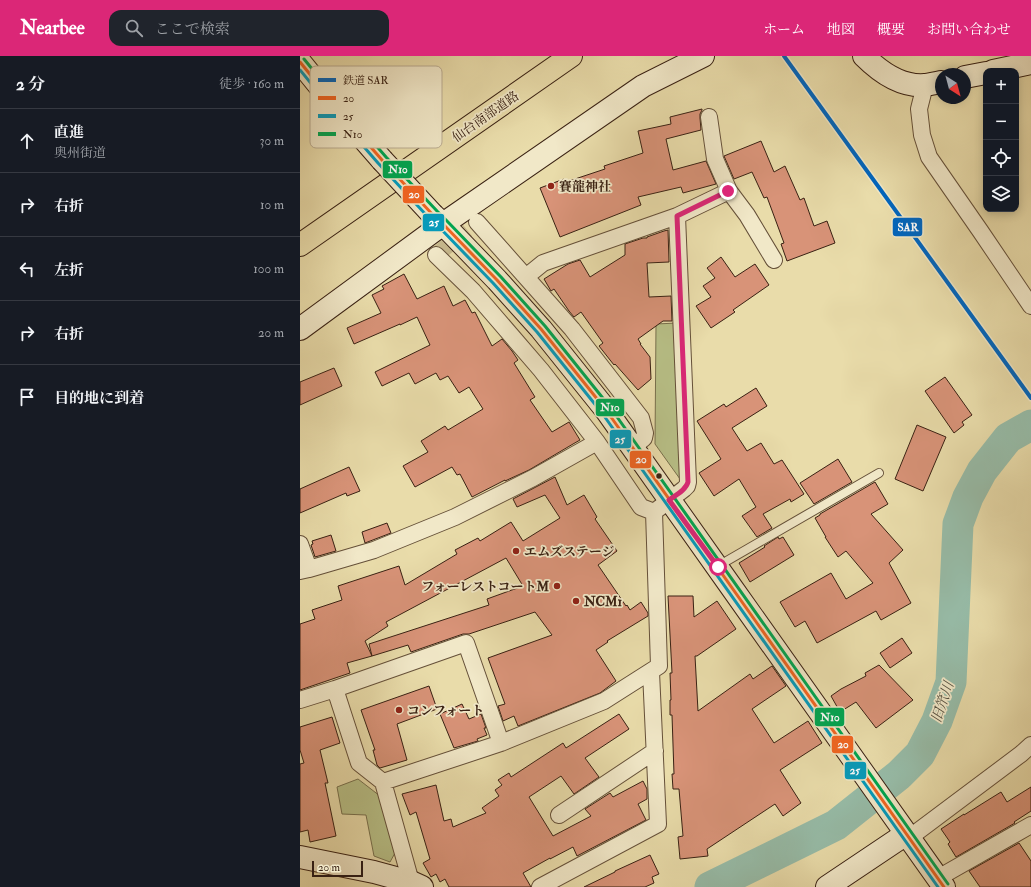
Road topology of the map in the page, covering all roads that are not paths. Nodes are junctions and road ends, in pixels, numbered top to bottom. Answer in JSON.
{"nodes":[{"id":1,"x":571,"y":56,"type":"edge"},
{"id":2,"x":703,"y":56,"type":"edge"},
{"id":3,"x":864,"y":56,"type":"edge"},
{"id":4,"x":300,"y":62,"type":"edge"},
{"id":5,"x":1031,"y":63,"type":"edge"},
{"id":6,"x":1008,"y":68,"type":"edge"},
{"id":7,"x":983,"y":73,"type":"edge"},
{"id":8,"x":310,"y":74,"type":"edge"},
{"id":9,"x":971,"y":76,"type":"edge"},
{"id":10,"x":933,"y":83,"type":"edge"},
{"id":11,"x":708,"y":117,"type":"dead end"},
{"id":12,"x":442,"y":146,"type":"edge"},
{"id":13,"x":372,"y":148,"type":"edge"},
{"id":14,"x":439,"y":148,"type":"edge"},
{"id":15,"x":728,"y":191,"type":"junction"},
{"id":16,"x":677,"y":216,"type":"junction"},
{"id":17,"x":438,"y":220,"type":"junction"},
{"id":18,"x":477,"y":222,"type":"dead end"},
{"id":19,"x":300,"y":245,"type":"edge"},
{"id":20,"x":436,"y":255,"type":"dead end"},
{"id":21,"x":774,"y":260,"type":"dead end"},
{"id":22,"x":527,"y":276,"type":"junction"},
{"id":23,"x":1031,"y":306,"type":"edge"},
{"id":24,"x":300,"y":329,"type":"edge"},
{"id":25,"x":596,"y":442,"type":"junction"},
{"id":26,"x":632,"y":448,"type":"junction"},
{"id":27,"x":878,"y":473,"type":"dead end"},
{"id":28,"x":662,"y":506,"type":"junction"},
{"id":29,"x":300,"y":544,"type":"edge"},
{"id":30,"x":718,"y":567,"type":"junction"},
{"id":31,"x":305,"y":570,"type":"edge"},
{"id":32,"x":651,"y":672,"type":"junction"},
{"id":33,"x":335,"y":689,"type":"junction"},
{"id":34,"x":300,"y":700,"type":"edge"},
{"id":35,"x":501,"y":743,"type":"junction"},
{"id":36,"x":1031,"y":745,"type":"edge"},
{"id":37,"x":655,"y":751,"type":"junction"},
{"id":38,"x":383,"y":782,"type":"junction"},
{"id":39,"x":559,"y":815,"type":"dead end"},
{"id":40,"x":1031,"y":825,"type":"edge"},
{"id":41,"x":903,"y":830,"type":"junction"},
{"id":42,"x":300,"y":857,"type":"edge"},
{"id":43,"x":941,"y":883,"type":"edge"},
{"id":44,"x":416,"y":885,"type":"edge"},
{"id":45,"x":540,"y":887,"type":"edge"},
{"id":46,"x":827,"y":887,"type":"edge"}],
"edges":[{"from":1,"to":12,"type":"highway","name":"仙台南部道路"},
{"from":2,"to":17,"type":"main road"},
{"from":3,"to":10,"type":"main road"},
{"from":4,"to":8,"type":"main road","bridge":true},
{"from":5,"to":6,"type":"main road"},
{"from":7,"to":9,"type":"main road"},
{"from":10,"to":23,"type":"street"},
{"from":11,"to":15,"type":"street"},
{"from":13,"to":17,"type":"main road","bridge":true},
{"from":14,"to":19,"type":"highway","name":"仙台南部道路"},
{"from":15,"to":16,"type":"street"},
{"from":15,"to":21,"type":"street"},
{"from":16,"to":22,"type":"street"},
{"from":16,"to":28,"type":"street"},
{"from":17,"to":24,"type":"main road"},
{"from":17,"to":26,"type":"main road"},
{"from":18,"to":22,"type":"street"},
{"from":20,"to":25,"type":"street"},
{"from":22,"to":26,"type":"street"},
{"from":25,"to":28,"type":"street"},
{"from":25,"to":31,"type":"street"},
{"from":26,"to":28,"type":"main road"},
{"from":27,"to":30,"type":"lane"},
{"from":28,"to":30,"type":"main road"},
{"from":28,"to":32,"type":"street"},
{"from":29,"to":31,"type":"street"},
{"from":30,"to":41,"type":"main road"},
{"from":32,"to":35,"type":"street"},
{"from":32,"to":37,"type":"street"},
{"from":33,"to":34,"type":"street"},
{"from":33,"to":35,"type":"street"},
{"from":33,"to":38,"type":"street"},
{"from":35,"to":38,"type":"street"},
{"from":36,"to":41,"type":"street"},
{"from":37,"to":39,"type":"street"},
{"from":37,"to":45,"type":"street"},
{"from":38,"to":44,"type":"street"},
{"from":40,"to":43,"type":"street"},
{"from":41,"to":43,"type":"main road"},
{"from":41,"to":46,"type":"main road"},
{"from":42,"to":44,"type":"main road"}]}
